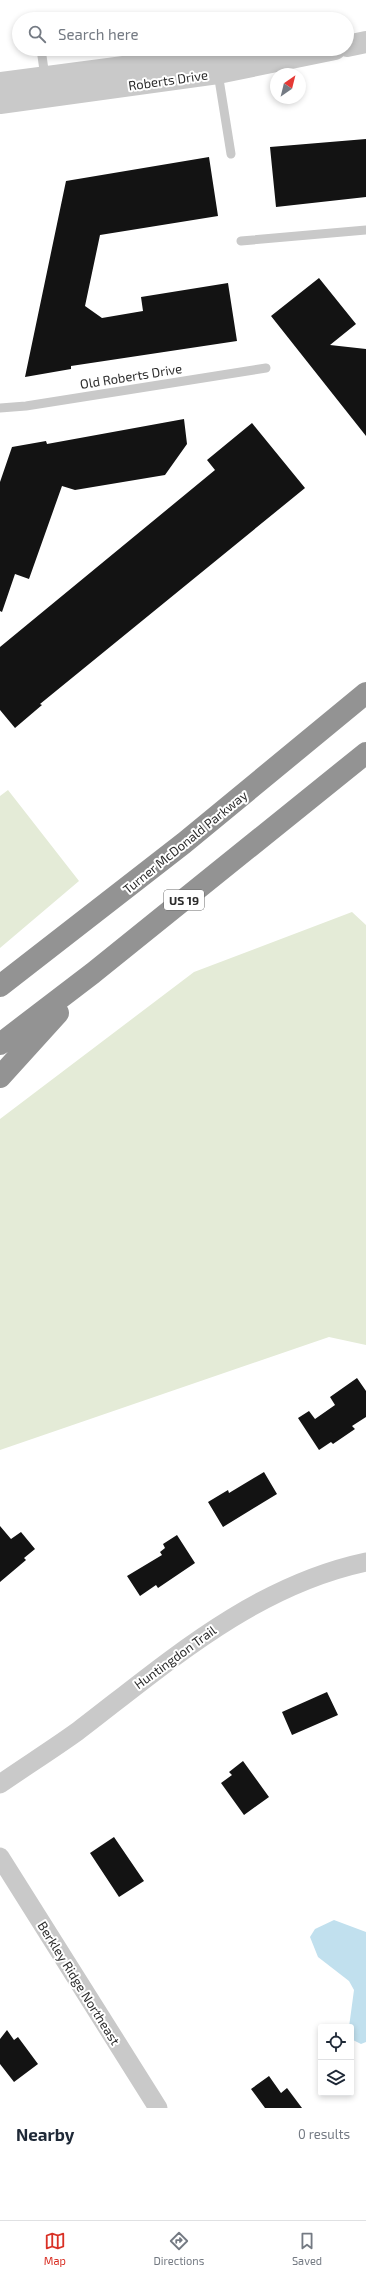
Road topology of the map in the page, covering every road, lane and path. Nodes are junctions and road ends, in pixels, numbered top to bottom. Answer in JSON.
{"nodes":[{"id":1,"x":366,"y":38,"type":"edge"},
{"id":2,"x":354,"y":39,"type":"edge"},
{"id":3,"x":366,"y":42,"type":"edge"},
{"id":4,"x":354,"y":45,"type":"edge"},
{"id":5,"x":42,"y":56,"type":"edge"},
{"id":6,"x":239,"y":56,"type":"edge"},
{"id":7,"x":279,"y":56,"type":"edge"},
{"id":8,"x":216,"y":64,"type":"junction"},
{"id":9,"x":45,"y":77,"type":"junction"},
{"id":10,"x":0,"y":83,"type":"edge"},
{"id":11,"x":0,"y":103,"type":"edge"},
{"id":12,"x":231,"y":154,"type":"dead end"},
{"id":13,"x":366,"y":230,"type":"edge"},
{"id":14,"x":241,"y":241,"type":"dead end"},
{"id":15,"x":266,"y":368,"type":"dead end"},
{"id":16,"x":0,"y":408,"type":"edge"},
{"id":17,"x":366,"y":693,"type":"edge"},
{"id":18,"x":366,"y":753,"type":"edge"},
{"id":19,"x":93,"y":973,"type":"junction"},
{"id":20,"x":0,"y":986,"type":"edge"},
{"id":21,"x":0,"y":1044,"type":"edge"},
{"id":22,"x":0,"y":1077,"type":"edge"},
{"id":23,"x":366,"y":1562,"type":"edge"},
{"id":24,"x":0,"y":1784,"type":"edge"},
{"id":25,"x":0,"y":1857,"type":"edge"},
{"id":26,"x":158,"y":2108,"type":"edge"}],
"edges":[{"from":1,"to":2,"type":"street"},
{"from":3,"to":4,"type":"street"},
{"from":5,"to":9,"type":"lane"},
{"from":6,"to":8,"type":"street","name":"Roberts Drive"},
{"from":7,"to":8,"type":"street","name":"Roberts Drive"},
{"from":8,"to":9,"type":"street","name":"Roberts Drive"},
{"from":8,"to":11,"type":"street","name":"Roberts Drive"},
{"from":8,"to":12,"type":"lane"},
{"from":9,"to":10,"type":"street","name":"Roberts Drive"},
{"from":13,"to":14,"type":"lane"},
{"from":15,"to":16,"type":"lane","name":"Old Roberts Drive"},
{"from":17,"to":20,"type":"highway","name":"Turner McDonald Parkway"},
{"from":18,"to":19,"type":"highway","number":"US 19"},
{"from":19,"to":21,"type":"highway","number":"US 19"},
{"from":19,"to":22,"type":"highway"},
{"from":23,"to":24,"type":"street","name":"Huntingdon Trail"},
{"from":25,"to":26,"type":"street","name":"Berkley Ridge Northeast"}]}
